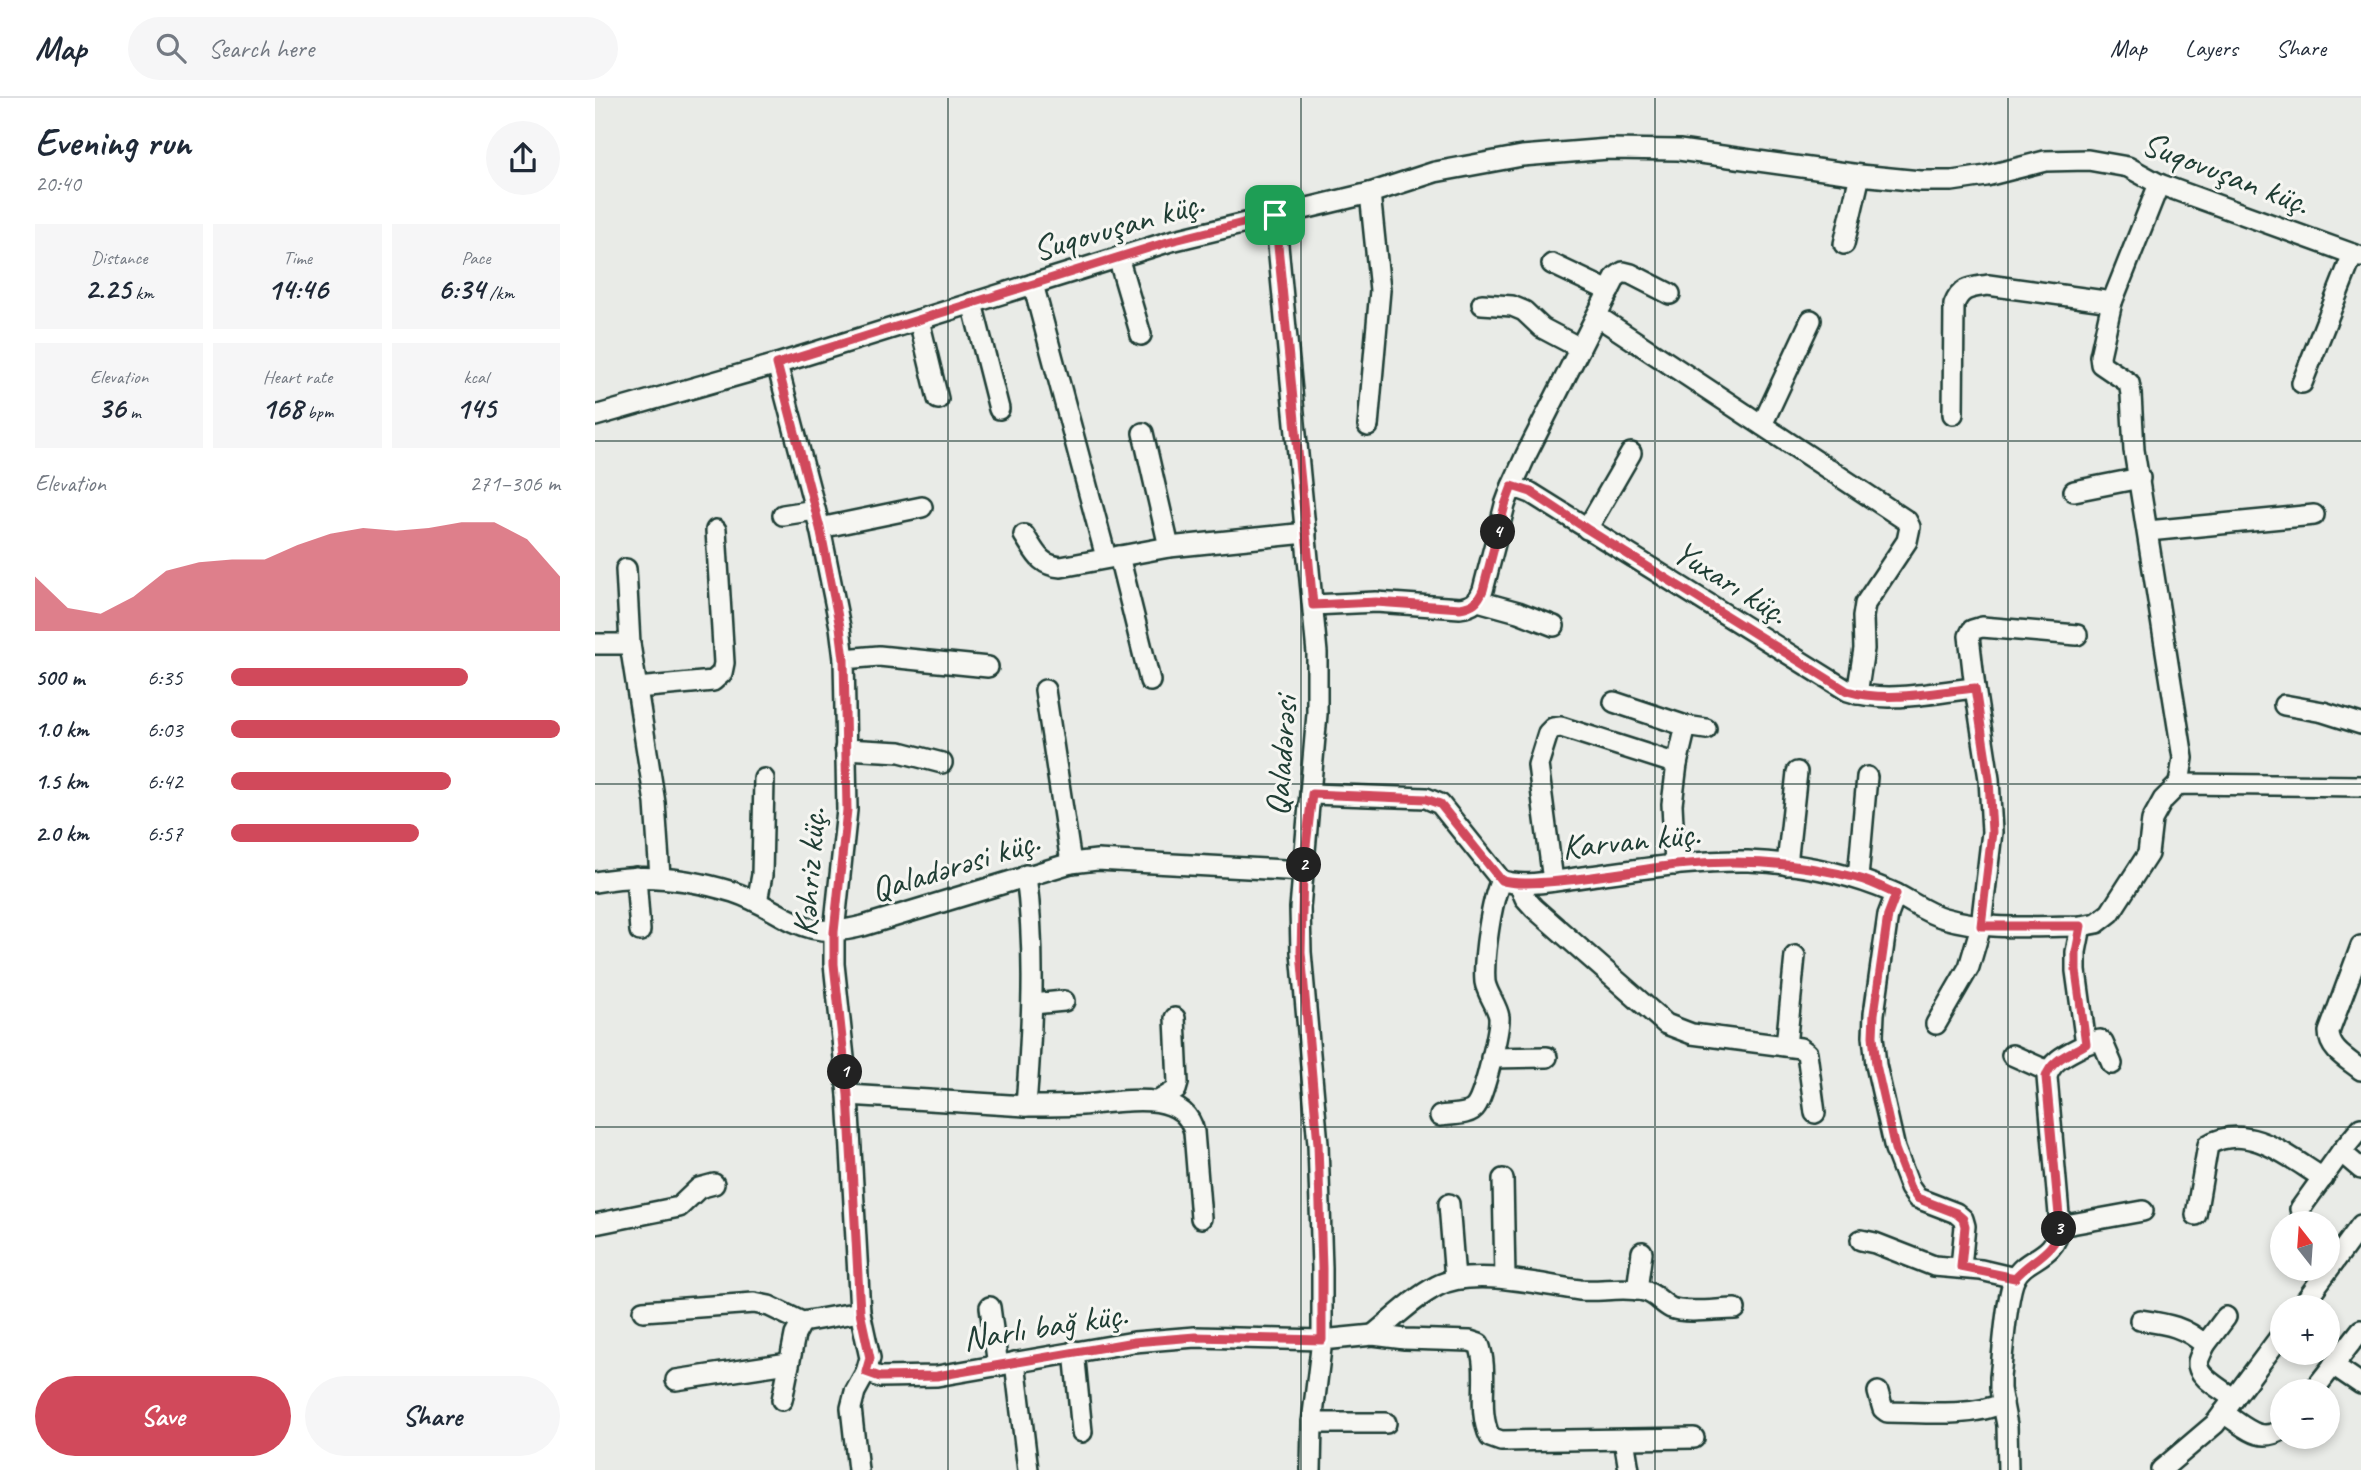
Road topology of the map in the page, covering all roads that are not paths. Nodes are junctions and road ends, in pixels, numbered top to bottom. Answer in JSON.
{"nodes":[{"id":1,"x":1860,"y":175,"type":"junction"},
{"id":2,"x":2159,"y":184,"type":"junction"},
{"id":3,"x":1370,"y":193,"type":"junction"},
{"id":4,"x":1275,"y":215,"type":"junction"},
{"id":5,"x":1844,"y":244,"type":"dead end"},
{"id":6,"x":2357,"y":255,"type":"edge"},
{"id":7,"x":1118,"y":257,"type":"junction"},
{"id":8,"x":1552,"y":264,"type":"dead end"},
{"id":9,"x":1033,"y":284,"type":"junction"},
{"id":10,"x":1609,"y":290,"type":"junction"},
{"id":11,"x":1671,"y":294,"type":"dead end"},
{"id":12,"x":2112,"y":302,"type":"junction"},
{"id":13,"x":972,"y":303,"type":"junction"},
{"id":14,"x":1482,"y":304,"type":"dead end"},
{"id":15,"x":1597,"y":316,"type":"junction"},
{"id":16,"x":919,"y":320,"type":"junction"},
{"id":17,"x":1811,"y":320,"type":"dead end"},
{"id":18,"x":1140,"y":335,"type":"dead end"},
{"id":19,"x":1580,"y":348,"type":"junction"},
{"id":20,"x":777,"y":364,"type":"junction"},
{"id":21,"x":2302,"y":383,"type":"dead end"},
{"id":22,"x":938,"y":398,"type":"dead end"},
{"id":23,"x":999,"y":409,"type":"dead end"},
{"id":24,"x":1953,"y":414,"type":"dead end"},
{"id":25,"x":595,"y":416,"type":"edge"},
{"id":26,"x":1762,"y":425,"type":"junction"},
{"id":27,"x":1368,"y":426,"type":"dead end"},
{"id":28,"x":1143,"y":433,"type":"dead end"},
{"id":29,"x":1631,"y":453,"type":"dead end"},
{"id":30,"x":2140,"y":478,"type":"junction"},
{"id":31,"x":1512,"y":486,"type":"junction"},
{"id":32,"x":2074,"y":491,"type":"dead end"},
{"id":33,"x":922,"y":507,"type":"dead end"},
{"id":34,"x":2314,"y":514,"type":"dead end"},
{"id":35,"x":783,"y":515,"type":"dead end"},
{"id":36,"x":817,"y":519,"type":"junction"},
{"id":37,"x":1587,"y":529,"type":"junction"},
{"id":38,"x":716,"y":530,"type":"dead end"},
{"id":39,"x":2148,"y":531,"type":"junction"},
{"id":40,"x":1305,"y":533,"type":"junction"},
{"id":41,"x":1024,"y":535,"type":"dead end"},
{"id":42,"x":1169,"y":547,"type":"junction"},
{"id":43,"x":1113,"y":557,"type":"junction"},
{"id":44,"x":626,"y":569,"type":"dead end"},
{"id":45,"x":1478,"y":601,"type":"junction"},
{"id":46,"x":1313,"y":605,"type":"junction"},
{"id":47,"x":1554,"y":626,"type":"dead end"},
{"id":48,"x":2077,"y":635,"type":"dead end"},
{"id":49,"x":595,"y":644,"type":"edge"},
{"id":50,"x":630,"y":644,"type":"junction"},
{"id":51,"x":844,"y":659,"type":"junction"},
{"id":52,"x":988,"y":667,"type":"dead end"},
{"id":53,"x":1150,"y":681,"type":"dead end"},
{"id":54,"x":637,"y":688,"type":"junction"},
{"id":55,"x":1975,"y":688,"type":"junction"},
{"id":56,"x":1045,"y":690,"type":"dead end"},
{"id":57,"x":1857,"y":694,"type":"junction"},
{"id":58,"x":1614,"y":702,"type":"dead end"},
{"id":59,"x":2284,"y":705,"type":"dead end"},
{"id":60,"x":2361,"y":724,"type":"edge"},
{"id":61,"x":1686,"y":726,"type":"junction"},
{"id":62,"x":1706,"y":729,"type":"dead end"},
{"id":63,"x":845,"y":749,"type":"junction"},
{"id":64,"x":942,"y":763,"type":"dead end"},
{"id":65,"x":1677,"y":764,"type":"junction"},
{"id":66,"x":1797,"y":772,"type":"dead end"},
{"id":67,"x":1867,"y":777,"type":"dead end"},
{"id":68,"x":764,"y":779,"type":"dead end"},
{"id":69,"x":2179,"y":784,"type":"junction"},
{"id":70,"x":2361,"y":786,"type":"edge"},
{"id":71,"x":1312,"y":794,"type":"junction"},
{"id":72,"x":1071,"y":863,"type":"junction"},
{"id":73,"x":1675,"y":865,"type":"junction"},
{"id":74,"x":1787,"y":865,"type":"junction"},
{"id":75,"x":1303,"y":872,"type":"junction"},
{"id":76,"x":1026,"y":875,"type":"junction"},
{"id":77,"x":636,"y":877,"type":"junction"},
{"id":78,"x":660,"y":877,"type":"junction"},
{"id":79,"x":1858,"y":878,"type":"junction"},
{"id":80,"x":1553,"y":881,"type":"junction"},
{"id":81,"x":595,"y":882,"type":"edge"},
{"id":82,"x":1510,"y":882,"type":"junction"},
{"id":83,"x":1896,"y":894,"type":"junction"},
{"id":84,"x":757,"y":902,"type":"junction"},
{"id":85,"x":1981,"y":926,"type":"junction"},
{"id":86,"x":2081,"y":926,"type":"junction"},
{"id":87,"x":639,"y":931,"type":"dead end"},
{"id":88,"x":834,"y":932,"type":"junction"},
{"id":89,"x":2361,"y":946,"type":"edge"},
{"id":90,"x":1795,"y":956,"type":"dead end"},
{"id":91,"x":1064,"y":1001,"type":"dead end"},
{"id":92,"x":1033,"y":1004,"type":"junction"},
{"id":93,"x":1175,"y":1018,"type":"dead end"},
{"id":94,"x":1936,"y":1024,"type":"dead end"},
{"id":95,"x":2086,"y":1044,"type":"junction"},
{"id":96,"x":1786,"y":1046,"type":"junction"},
{"id":97,"x":2012,"y":1055,"type":"dead end"},
{"id":98,"x":1547,"y":1057,"type":"dead end"},
{"id":99,"x":1491,"y":1058,"type":"junction"},
{"id":100,"x":2112,"y":1064,"type":"dead end"},
{"id":101,"x":2361,"y":1070,"type":"edge"},
{"id":102,"x":2048,"y":1071,"type":"junction"},
{"id":103,"x":848,"y":1095,"type":"junction"},
{"id":104,"x":1158,"y":1101,"type":"junction"},
{"id":105,"x":1026,"y":1106,"type":"junction"},
{"id":106,"x":1815,"y":1113,"type":"dead end"},
{"id":107,"x":1440,"y":1116,"type":"dead end"},
{"id":108,"x":2361,"y":1128,"type":"edge"},
{"id":109,"x":2341,"y":1152,"type":"junction"},
{"id":110,"x":2361,"y":1169,"type":"edge"},
{"id":111,"x":1503,"y":1178,"type":"dead end"},
{"id":112,"x":2323,"y":1178,"type":"junction"},
{"id":113,"x":714,"y":1184,"type":"dead end"},
{"id":114,"x":1449,"y":1204,"type":"dead end"},
{"id":115,"x":2300,"y":1209,"type":"dead end"},
{"id":116,"x":2143,"y":1211,"type":"dead end"},
{"id":117,"x":2196,"y":1215,"type":"dead end"},
{"id":118,"x":1201,"y":1219,"type":"dead end"},
{"id":119,"x":595,"y":1224,"type":"edge"},
{"id":120,"x":2361,"y":1225,"type":"edge"},
{"id":121,"x":2060,"y":1226,"type":"junction"},
{"id":122,"x":1861,"y":1240,"type":"dead end"},
{"id":123,"x":1642,"y":1252,"type":"dead end"},
{"id":124,"x":1961,"y":1267,"type":"junction"},
{"id":125,"x":1505,"y":1278,"type":"junction"},
{"id":126,"x":2015,"y":1278,"type":"junction"},
{"id":127,"x":1455,"y":1279,"type":"junction"},
{"id":128,"x":1637,"y":1290,"type":"junction"},
{"id":129,"x":2310,"y":1295,"type":"edge"},
{"id":130,"x":990,"y":1307,"type":"dead end"},
{"id":131,"x":1735,"y":1309,"type":"dead end"},
{"id":132,"x":643,"y":1311,"type":"dead end"},
{"id":133,"x":860,"y":1312,"type":"junction"},
{"id":134,"x":2227,"y":1317,"type":"dead end"},
{"id":135,"x":2140,"y":1320,"type":"dead end"},
{"id":136,"x":802,"y":1322,"type":"junction"},
{"id":137,"x":2361,"y":1330,"type":"edge"},
{"id":138,"x":1373,"y":1335,"type":"junction"},
{"id":139,"x":1322,"y":1340,"type":"junction"},
{"id":140,"x":2205,"y":1345,"type":"junction"},
{"id":141,"x":2270,"y":1350,"type":"edge"},
{"id":142,"x":1074,"y":1351,"type":"junction"},
{"id":143,"x":2340,"y":1356,"type":"edge"},
{"id":144,"x":788,"y":1363,"type":"junction"},
{"id":145,"x":1006,"y":1364,"type":"junction"},
{"id":146,"x":2333,"y":1365,"type":"joint"},
{"id":147,"x":866,"y":1372,"type":"junction"},
{"id":148,"x":2322,"y":1379,"type":"edge"},
{"id":149,"x":676,"y":1380,"type":"dead end"},
{"id":150,"x":2361,"y":1384,"type":"edge"},
{"id":151,"x":1878,"y":1392,"type":"dead end"},
{"id":152,"x":782,"y":1400,"type":"dead end"},
{"id":153,"x":2003,"y":1403,"type":"junction"},
{"id":154,"x":2229,"y":1406,"type":"junction"},
{"id":155,"x":1312,"y":1423,"type":"junction"},
{"id":156,"x":1386,"y":1423,"type":"dead end"},
{"id":157,"x":1083,"y":1432,"type":"dead end"},
{"id":158,"x":2270,"y":1436,"type":"edge"},
{"id":159,"x":1693,"y":1438,"type":"dead end"},
{"id":160,"x":1624,"y":1439,"type":"junction"},
{"id":161,"x":857,"y":1470,"type":"edge"},
{"id":162,"x":1028,"y":1470,"type":"edge"},
{"id":163,"x":1311,"y":1470,"type":"edge"},
{"id":164,"x":1629,"y":1470,"type":"edge"},
{"id":165,"x":2008,"y":1470,"type":"edge"},
{"id":166,"x":2161,"y":1470,"type":"edge"}],
"edges":[{"from":1,"to":2,"type":"street","name":"Suqovuşan küç."},
{"from":1,"to":3,"type":"street","name":"Suqovuşan küç."},
{"from":1,"to":5,"type":"street"},
{"from":2,"to":6,"type":"street","name":"Suqovuşan küç."},
{"from":2,"to":12,"type":"street"},
{"from":3,"to":4,"type":"street","name":"Suqovuşan küç."},
{"from":3,"to":27,"type":"street"},
{"from":4,"to":7,"type":"street","name":"Suqovuşan küç."},
{"from":4,"to":40,"type":"street","name":"Qaladərəsi"},
{"from":6,"to":21,"type":"street"},
{"from":7,"to":9,"type":"street","name":"Suqovuşan küç."},
{"from":7,"to":18,"type":"street"},
{"from":8,"to":10,"type":"street"},
{"from":9,"to":13,"type":"street","name":"Suqovuşan küç."},
{"from":9,"to":43,"type":"street"},
{"from":10,"to":11,"type":"street"},
{"from":10,"to":15,"type":"street"},
{"from":12,"to":24,"type":"street"},
{"from":12,"to":30,"type":"street"},
{"from":13,"to":16,"type":"street","name":"Suqovuşan küç."},
{"from":13,"to":23,"type":"street"},
{"from":14,"to":19,"type":"street"},
{"from":15,"to":19,"type":"street"},
{"from":15,"to":26,"type":"street"},
{"from":16,"to":20,"type":"street","name":"Suqovuşan küç."},
{"from":16,"to":22,"type":"street"},
{"from":17,"to":26,"type":"street"},
{"from":19,"to":31,"type":"street"},
{"from":20,"to":25,"type":"street","name":"Suqovuşan küç."},
{"from":20,"to":36,"type":"street","name":"Kəhriz küç."},
{"from":26,"to":57,"type":"street"},
{"from":28,"to":42,"type":"street"},
{"from":29,"to":37,"type":"street"},
{"from":30,"to":32,"type":"street"},
{"from":30,"to":39,"type":"street"},
{"from":31,"to":37,"type":"street","name":"Yuxarı küç."},
{"from":31,"to":45,"type":"street"},
{"from":33,"to":36,"type":"street"},
{"from":34,"to":39,"type":"street"},
{"from":35,"to":36,"type":"street"},
{"from":36,"to":51,"type":"street","name":"Kəhriz küç."},
{"from":37,"to":57,"type":"street","name":"Yuxarı küç."},
{"from":38,"to":54,"type":"street"},
{"from":39,"to":69,"type":"street"},
{"from":40,"to":42,"type":"street"},
{"from":40,"to":46,"type":"street","name":"Qaladərəsi"},
{"from":41,"to":43,"type":"street"},
{"from":42,"to":43,"type":"street"},
{"from":43,"to":53,"type":"street"},
{"from":44,"to":50,"type":"street"},
{"from":45,"to":46,"type":"street"},
{"from":45,"to":47,"type":"street"},
{"from":46,"to":71,"type":"street","name":"Qaladərəsi"},
{"from":48,"to":55,"type":"street"},
{"from":49,"to":50,"type":"street"},
{"from":50,"to":54,"type":"street"},
{"from":51,"to":52,"type":"street"},
{"from":51,"to":63,"type":"street","name":"Kəhriz küç."},
{"from":54,"to":78,"type":"street"},
{"from":55,"to":57,"type":"street","name":"Yuxarı küç."},
{"from":55,"to":85,"type":"street"},
{"from":56,"to":72,"type":"street"},
{"from":58,"to":61,"type":"street"},
{"from":59,"to":60,"type":"street"},
{"from":61,"to":62,"type":"street"},
{"from":61,"to":65,"type":"street"},
{"from":63,"to":64,"type":"street"},
{"from":63,"to":88,"type":"street","name":"Kəhriz küç."},
{"from":65,"to":73,"type":"street"},
{"from":65,"to":80,"type":"street"},
{"from":66,"to":74,"type":"street"},
{"from":67,"to":79,"type":"street"},
{"from":68,"to":84,"type":"street"},
{"from":69,"to":70,"type":"street"},
{"from":69,"to":86,"type":"street","name":"Karvan küç."},
{"from":71,"to":75,"type":"street","name":"Qaladərəsi"},
{"from":71,"to":82,"type":"street"},
{"from":72,"to":75,"type":"street","name":"Qaladərəsi küç."},
{"from":72,"to":76,"type":"street","name":"Qaladərəsi küç."},
{"from":73,"to":74,"type":"street","name":"Karvan küç."},
{"from":73,"to":80,"type":"street","name":"Karvan küç."},
{"from":74,"to":79,"type":"street","name":"Karvan küç."},
{"from":75,"to":139,"type":"street","name":"Qaladərəsi"},
{"from":76,"to":88,"type":"street","name":"Qaladərəsi küç."},
{"from":76,"to":92,"type":"street"},
{"from":77,"to":78,"type":"street","name":"Qaladərəsi küç."},
{"from":77,"to":81,"type":"street","name":"Qaladərəsi küç."},
{"from":77,"to":87,"type":"street"},
{"from":78,"to":84,"type":"street","name":"Qaladərəsi küç."},
{"from":79,"to":83,"type":"street","name":"Karvan küç."},
{"from":80,"to":82,"type":"street","name":"Karvan küç."},
{"from":82,"to":96,"type":"street"},
{"from":82,"to":99,"type":"street"},
{"from":83,"to":85,"type":"street","name":"Karvan küç."},
{"from":83,"to":124,"type":"street"},
{"from":84,"to":88,"type":"street","name":"Qaladərəsi küç."},
{"from":85,"to":86,"type":"street","name":"Karvan küç."},
{"from":85,"to":94,"type":"street"},
{"from":86,"to":95,"type":"street"},
{"from":88,"to":103,"type":"street","name":"Kəhriz küç."},
{"from":89,"to":101,"type":"street"},
{"from":90,"to":96,"type":"street"},
{"from":91,"to":92,"type":"street"},
{"from":92,"to":105,"type":"street"},
{"from":93,"to":104,"type":"street"},
{"from":95,"to":100,"type":"street"},
{"from":95,"to":102,"type":"street"},
{"from":96,"to":106,"type":"street"},
{"from":97,"to":102,"type":"street"},
{"from":98,"to":99,"type":"street"},
{"from":99,"to":107,"type":"street"},
{"from":102,"to":121,"type":"street"},
{"from":103,"to":105,"type":"street"},
{"from":103,"to":133,"type":"street","name":"Kəhriz küç."},
{"from":104,"to":105,"type":"street"},
{"from":104,"to":118,"type":"street"},
{"from":108,"to":109,"type":"street"},
{"from":109,"to":110,"type":"street"},
{"from":109,"to":112,"type":"street"},
{"from":111,"to":125,"type":"street"},
{"from":112,"to":115,"type":"street"},
{"from":112,"to":117,"type":"street"},
{"from":113,"to":119,"type":"street"},
{"from":114,"to":127,"type":"street"},
{"from":116,"to":121,"type":"street"},
{"from":120,"to":129,"type":"street"},
{"from":121,"to":126,"type":"street"},
{"from":122,"to":124,"type":"street"},
{"from":123,"to":128,"type":"street"},
{"from":124,"to":126,"type":"street"},
{"from":125,"to":127,"type":"street"},
{"from":125,"to":128,"type":"street"},
{"from":126,"to":153,"type":"street"},
{"from":127,"to":138,"type":"street"},
{"from":128,"to":131,"type":"street"},
{"from":130,"to":145,"type":"street"},
{"from":132,"to":136,"type":"street"},
{"from":133,"to":136,"type":"street"},
{"from":133,"to":147,"type":"street","name":"Kəhriz küç."},
{"from":134,"to":140,"type":"street"},
{"from":135,"to":140,"type":"street"},
{"from":136,"to":144,"type":"street"},
{"from":137,"to":143,"type":"street"},
{"from":138,"to":139,"type":"street","name":"Narlı bağ küç."},
{"from":138,"to":160,"type":"street","name":"Narlı bağ küç."},
{"from":139,"to":142,"type":"street","name":"Narlı bağ küç."},
{"from":139,"to":155,"type":"street","name":"Qaladərəsi"},
{"from":140,"to":154,"type":"street"},
{"from":141,"to":154,"type":"street"},
{"from":142,"to":145,"type":"street","name":"Narlı bağ küç."},
{"from":142,"to":157,"type":"street"},
{"from":144,"to":149,"type":"street"},
{"from":144,"to":152,"type":"street"},
{"from":145,"to":147,"type":"street","name":"Narlı bağ küç."},
{"from":145,"to":162,"type":"street"},
{"from":146,"to":148,"type":"street"},
{"from":146,"to":150,"type":"street"},
{"from":147,"to":161,"type":"street","name":"Kəhriz küç."},
{"from":151,"to":153,"type":"street"},
{"from":153,"to":165,"type":"street"},
{"from":154,"to":158,"type":"street"},
{"from":154,"to":166,"type":"street"},
{"from":155,"to":156,"type":"street"},
{"from":155,"to":163,"type":"street","name":"Qaladərəsi"},
{"from":159,"to":160,"type":"street","name":"Narlı bağ küç."},
{"from":160,"to":164,"type":"street"}]}
